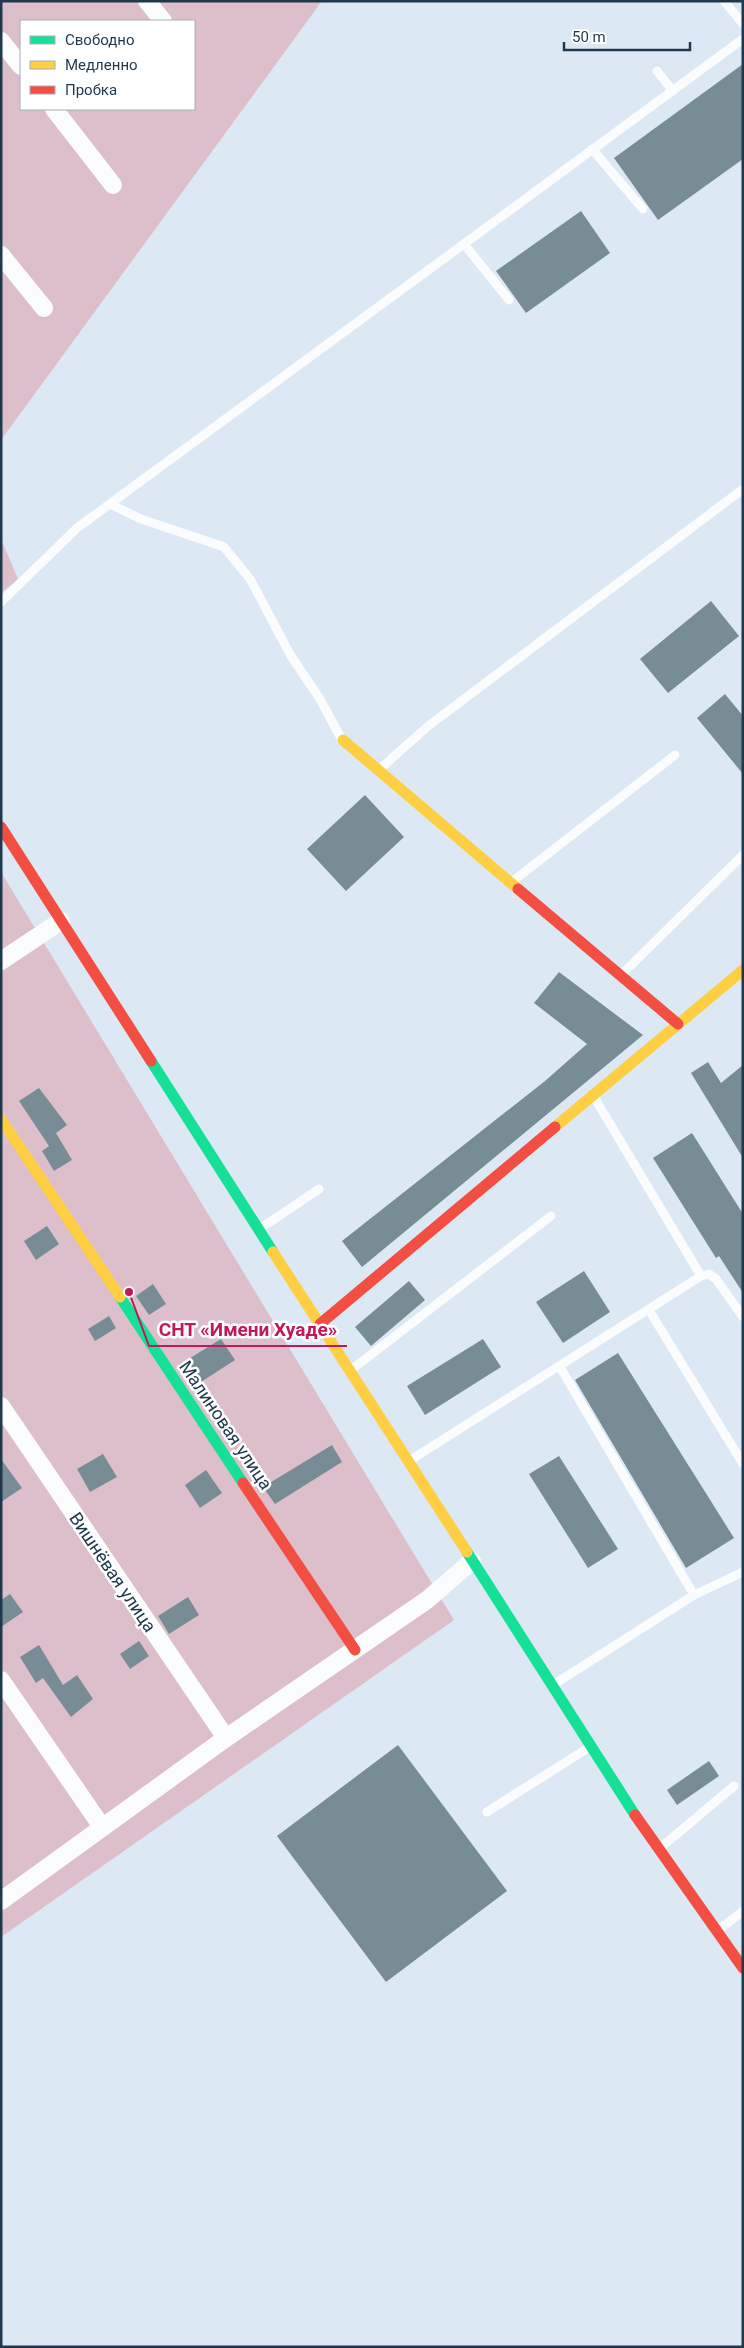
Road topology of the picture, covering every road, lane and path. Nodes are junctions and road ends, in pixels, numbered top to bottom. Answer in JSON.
{"nodes":[{"id":1,"x":147,"y":1,"type":"edge"},
{"id":2,"x":724,"y":1,"type":"edge"},
{"id":3,"x":162,"y":20,"type":"edge"},
{"id":4,"x":743,"y":24,"type":"edge"},
{"id":5,"x":743,"y":39,"type":"edge"},
{"id":6,"x":1,"y":41,"type":"edge"},
{"id":7,"x":20,"y":65,"type":"edge"},
{"id":8,"x":657,"y":70,"type":"dead end"},
{"id":9,"x":673,"y":90,"type":"junction"},
{"id":10,"x":55,"y":110,"type":"edge"},
{"id":11,"x":592,"y":150,"type":"junction"},
{"id":12,"x":113,"y":185,"type":"dead end"},
{"id":13,"x":643,"y":209,"type":"dead end"},
{"id":14,"x":464,"y":244,"type":"junction"},
{"id":15,"x":1,"y":255,"type":"edge"},
{"id":16,"x":509,"y":300,"type":"dead end"},
{"id":17,"x":44,"y":308,"type":"dead end"},
{"id":18,"x":743,"y":489,"type":"edge"},
{"id":19,"x":110,"y":504,"type":"junction"},
{"id":20,"x":1,"y":602,"type":"edge"},
{"id":21,"x":342,"y":740,"type":"joint"},
{"id":22,"x":675,"y":755,"type":"dead end"},
{"id":23,"x":378,"y":771,"type":"junction"},
{"id":24,"x":1,"y":826,"type":"edge"},
{"id":25,"x":743,"y":855,"type":"edge"},
{"id":26,"x":511,"y":883,"type":"junction"},
{"id":27,"x":61,"y":921,"type":"junction"},
{"id":28,"x":1,"y":961,"type":"edge"},
{"id":29,"x":743,"y":970,"type":"edge"},
{"id":30,"x":620,"y":976,"type":"junction"},
{"id":31,"x":678,"y":1024,"type":"junction"},
{"id":32,"x":593,"y":1095,"type":"junction"},
{"id":33,"x":1,"y":1119,"type":"edge"},
{"id":34,"x":319,"y":1189,"type":"dead end"},
{"id":35,"x":551,"y":1216,"type":"dead end"},
{"id":36,"x":259,"y":1229,"type":"junction"},
{"id":37,"x":701,"y":1276,"type":"junction"},
{"id":38,"x":649,"y":1310,"type":"junction"},
{"id":39,"x":743,"y":1316,"type":"edge"},
{"id":40,"x":320,"y":1324,"type":"junction"},
{"id":41,"x":560,"y":1367,"type":"junction"},
{"id":42,"x":350,"y":1371,"type":"junction"},
{"id":43,"x":1,"y":1406,"type":"edge"},
{"id":44,"x":409,"y":1461,"type":"junction"},
{"id":45,"x":743,"y":1464,"type":"edge"},
{"id":46,"x":472,"y":1561,"type":"junction"},
{"id":47,"x":743,"y":1572,"type":"edge"},
{"id":48,"x":694,"y":1595,"type":"junction"},
{"id":49,"x":355,"y":1650,"type":"junction"},
{"id":50,"x":1,"y":1680,"type":"edge"},
{"id":51,"x":551,"y":1687,"type":"junction"},
{"id":52,"x":226,"y":1738,"type":"junction"},
{"id":53,"x":590,"y":1748,"type":"junction"},
{"id":54,"x":734,"y":1786,"type":"dead end"},
{"id":55,"x":487,"y":1812,"type":"dead end"},
{"id":56,"x":102,"y":1828,"type":"junction"},
{"id":57,"x":658,"y":1850,"type":"junction"},
{"id":58,"x":1,"y":1901,"type":"edge"},
{"id":59,"x":743,"y":1911,"type":"edge"},
{"id":60,"x":716,"y":1931,"type":"junction"},
{"id":61,"x":743,"y":1968,"type":"edge"}],
"edges":[{"from":1,"to":3,"type":"street"},
{"from":2,"to":4,"type":"lane"},
{"from":5,"to":9,"type":"lane"},
{"from":6,"to":7,"type":"street"},
{"from":8,"to":9,"type":"lane"},
{"from":9,"to":11,"type":"lane"},
{"from":10,"to":12,"type":"street"},
{"from":11,"to":13,"type":"lane"},
{"from":11,"to":14,"type":"lane"},
{"from":14,"to":16,"type":"lane"},
{"from":14,"to":19,"type":"lane"},
{"from":15,"to":17,"type":"street"},
{"from":18,"to":23,"type":"lane"},
{"from":19,"to":20,"type":"lane"},
{"from":19,"to":21,"type":"lane"},
{"from":21,"to":23,"type":"street"},
{"from":22,"to":26,"type":"lane"},
{"from":23,"to":26,"type":"street"},
{"from":24,"to":27,"type":"street"},
{"from":25,"to":30,"type":"lane"},
{"from":26,"to":30,"type":"street"},
{"from":27,"to":28,"type":"street"},
{"from":27,"to":36,"type":"street"},
{"from":29,"to":31,"type":"street"},
{"from":30,"to":31,"type":"street"},
{"from":31,"to":32,"type":"street"},
{"from":32,"to":37,"type":"lane"},
{"from":32,"to":40,"type":"street"},
{"from":33,"to":49,"type":"street","name":"Малиновая улица"},
{"from":34,"to":36,"type":"lane"},
{"from":35,"to":42,"type":"lane"},
{"from":36,"to":40,"type":"street"},
{"from":37,"to":38,"type":"lane"},
{"from":37,"to":39,"type":"lane"},
{"from":38,"to":41,"type":"lane"},
{"from":38,"to":45,"type":"lane"},
{"from":40,"to":42,"type":"street"},
{"from":41,"to":44,"type":"lane"},
{"from":41,"to":48,"type":"lane"},
{"from":42,"to":44,"type":"street"},
{"from":43,"to":52,"type":"street","name":"Вишнёвая улица"},
{"from":44,"to":46,"type":"street"},
{"from":46,"to":49,"type":"street"},
{"from":46,"to":51,"type":"street"},
{"from":47,"to":48,"type":"lane"},
{"from":48,"to":51,"type":"lane"},
{"from":49,"to":52,"type":"street"},
{"from":50,"to":56,"type":"street"},
{"from":51,"to":53,"type":"street"},
{"from":52,"to":56,"type":"street"},
{"from":53,"to":55,"type":"lane"},
{"from":53,"to":57,"type":"street"},
{"from":54,"to":57,"type":"lane"},
{"from":56,"to":58,"type":"street"},
{"from":57,"to":60,"type":"street"},
{"from":59,"to":60,"type":"lane"},
{"from":60,"to":61,"type":"street"}]}
